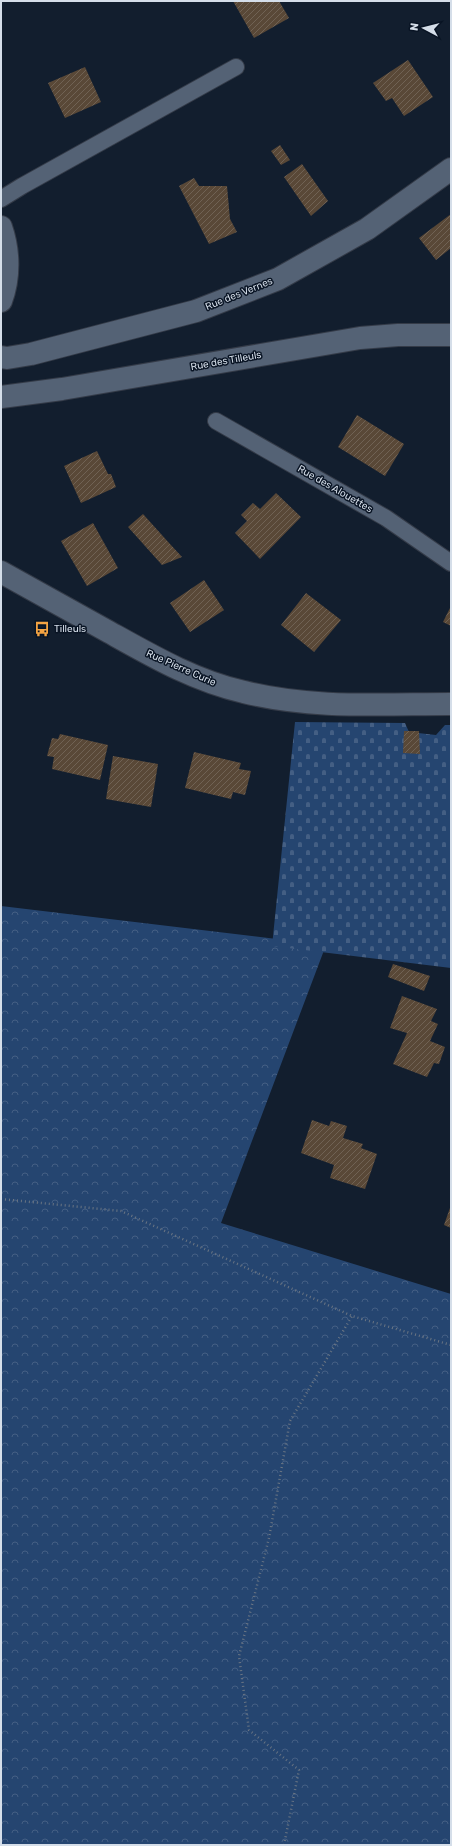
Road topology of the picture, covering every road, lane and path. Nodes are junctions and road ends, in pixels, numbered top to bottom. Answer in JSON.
{"nodes":[{"id":1,"x":236,"y":67,"type":"dead end"},
{"id":2,"x":451,"y":168,"type":"edge"},
{"id":3,"x":1,"y":199,"type":"edge"},
{"id":4,"x":1,"y":227,"type":"edge"},
{"id":5,"x":1,"y":301,"type":"edge"},
{"id":6,"x":451,"y":335,"type":"edge"},
{"id":7,"x":1,"y":357,"type":"edge"},
{"id":8,"x":1,"y":397,"type":"edge"},
{"id":9,"x":216,"y":421,"type":"dead end"},
{"id":10,"x":451,"y":563,"type":"edge"},
{"id":11,"x":1,"y":572,"type":"edge"},
{"id":12,"x":451,"y":704,"type":"edge"},
{"id":13,"x":1,"y":1199,"type":"edge"},
{"id":14,"x":352,"y":1316,"type":"junction"},
{"id":15,"x":451,"y":1345,"type":"edge"},
{"id":16,"x":284,"y":1845,"type":"edge"}],
"edges":[{"from":1,"to":3,"type":"lane"},
{"from":2,"to":7,"type":"street","name":"Rue des Vernes"},
{"from":4,"to":5,"type":"street"},
{"from":6,"to":8,"type":"street","name":"Rue des Tilleuls"},
{"from":9,"to":10,"type":"lane","name":"Rue des Alouettes"},
{"from":11,"to":12,"type":"street","name":"Rue Pierre Curie"},
{"from":13,"to":14,"type":"path"},
{"from":14,"to":15,"type":"path"},
{"from":14,"to":16,"type":"path"}]}
